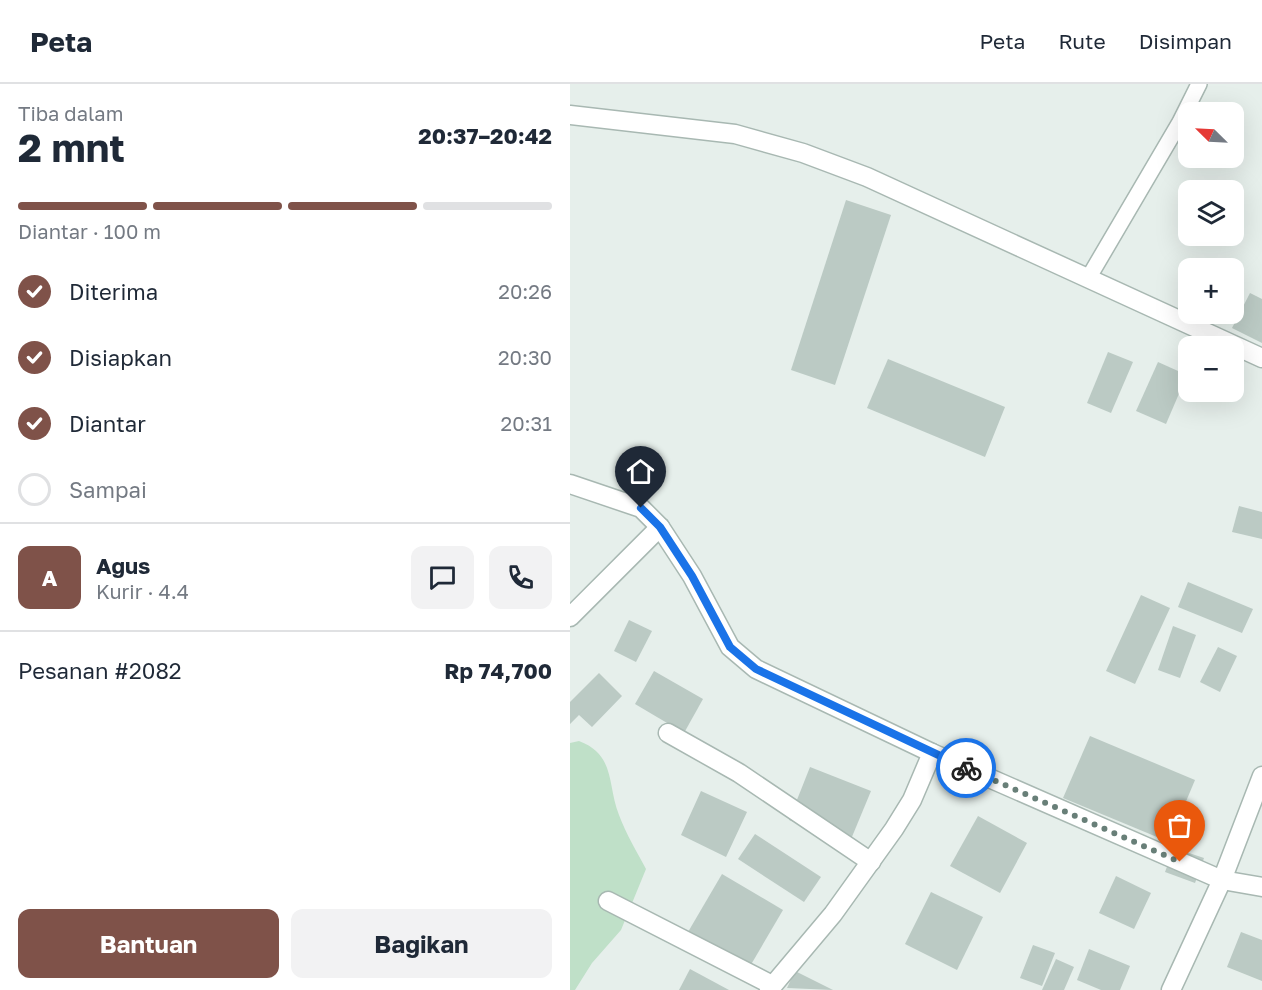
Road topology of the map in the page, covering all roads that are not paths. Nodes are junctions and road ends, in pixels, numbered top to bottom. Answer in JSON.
{"nodes":[{"id":1,"x":1199,"y":84,"type":"edge"},
{"id":2,"x":570,"y":115,"type":"edge"},
{"id":3,"x":1089,"y":277,"type":"junction"},
{"id":4,"x":1262,"y":358,"type":"edge"},
{"id":5,"x":570,"y":484,"type":"edge"},
{"id":6,"x":660,"y":527,"type":"junction"},
{"id":7,"x":570,"y":617,"type":"edge"},
{"id":8,"x":668,"y":733,"type":"dead end"},
{"id":9,"x":932,"y":753,"type":"junction"},
{"id":10,"x":1262,"y":776,"type":"edge"},
{"id":11,"x":871,"y":862,"type":"junction"},
{"id":12,"x":1222,"y":880,"type":"junction"},
{"id":13,"x":1262,"y":887,"type":"edge"},
{"id":14,"x":608,"y":901,"type":"dead end"},
{"id":15,"x":770,"y":987,"type":"edge"},
{"id":16,"x":1171,"y":990,"type":"edge"}],
"edges":[{"from":1,"to":3,"type":"lane"},
{"from":2,"to":3,"type":"street"},
{"from":3,"to":4,"type":"street"},
{"from":5,"to":6,"type":"street"},
{"from":6,"to":7,"type":"street"},
{"from":6,"to":9,"type":"street"},
{"from":8,"to":11,"type":"street"},
{"from":9,"to":11,"type":"street"},
{"from":9,"to":12,"type":"street"},
{"from":10,"to":12,"type":"street"},
{"from":11,"to":15,"type":"street"},
{"from":12,"to":13,"type":"street"},
{"from":12,"to":16,"type":"street"},
{"from":14,"to":15,"type":"street"}]}
